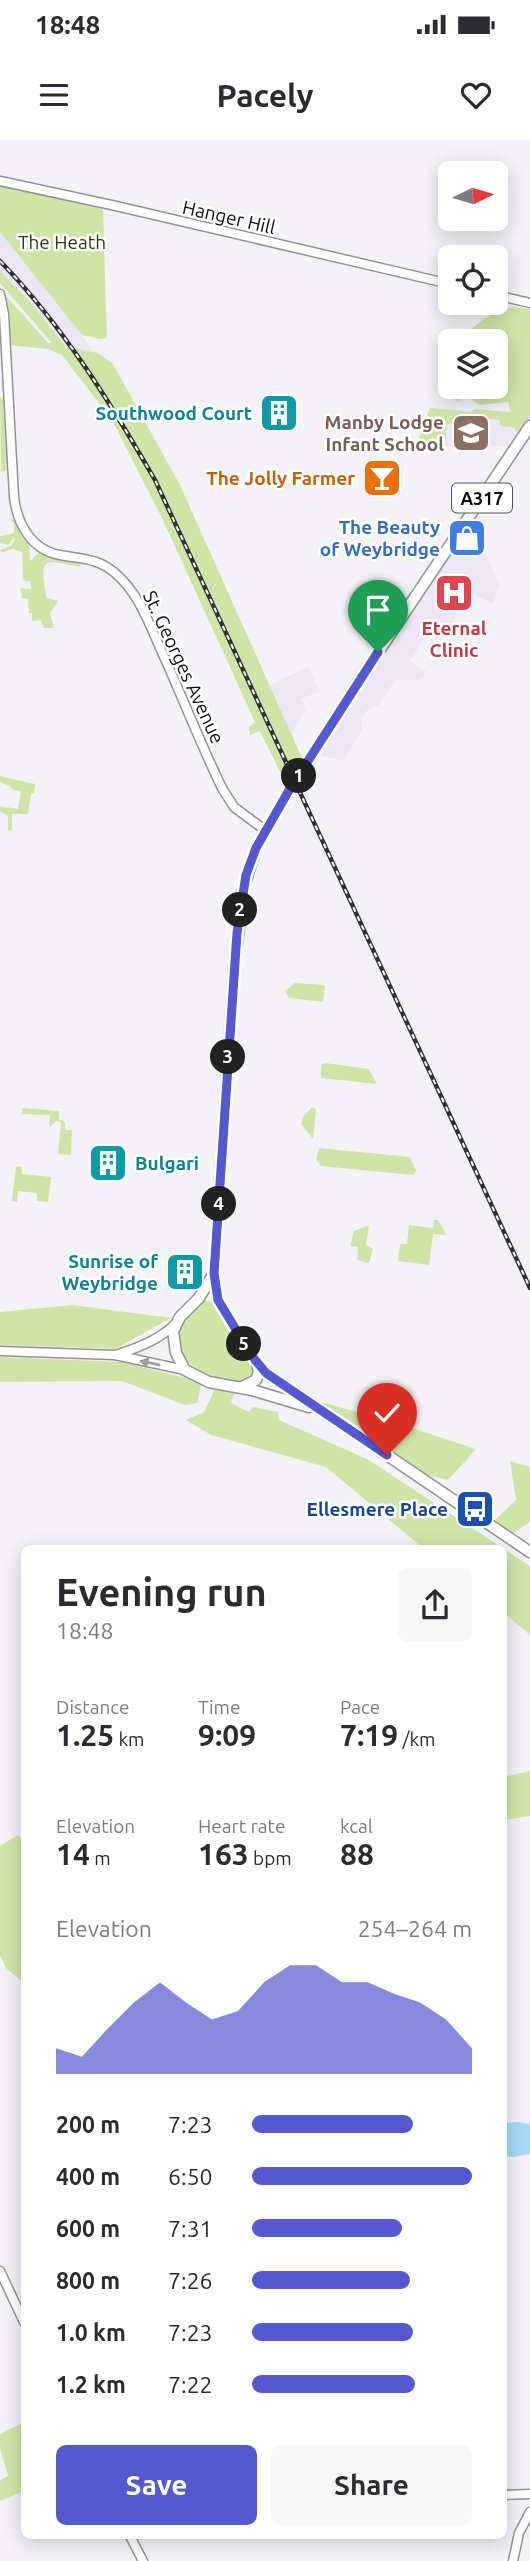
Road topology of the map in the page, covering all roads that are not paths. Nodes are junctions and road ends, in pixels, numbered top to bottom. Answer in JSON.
{"nodes":[{"id":1,"x":0,"y":181,"type":"edge"},
{"id":2,"x":438,"y":282,"type":"edge"},
{"id":3,"x":0,"y":294,"type":"edge"},
{"id":4,"x":508,"y":298,"type":"edge"},
{"id":5,"x":530,"y":303,"type":"edge"},
{"id":6,"x":530,"y":426,"type":"edge"},
{"id":7,"x":266,"y":831,"type":"junction"},
{"id":8,"x":214,"y":1273,"type":"junction"},
{"id":9,"x":200,"y":1298,"type":"junction"},
{"id":10,"x":218,"y":1300,"type":"junction"},
{"id":11,"x":176,"y":1323,"type":"junction"},
{"id":12,"x":0,"y":1351,"type":"edge"},
{"id":13,"x":115,"y":1355,"type":"junction"},
{"id":14,"x":257,"y":1363,"type":"junction"},
{"id":15,"x":185,"y":1370,"type":"junction"},
{"id":16,"x":241,"y":1388,"type":"junction"},
{"id":17,"x":291,"y":1397,"type":"junction"},
{"id":18,"x":530,"y":1552,"type":"edge"},
{"id":19,"x":0,"y":2271,"type":"edge"},
{"id":20,"x":21,"y":2316,"type":"edge"},
{"id":21,"x":507,"y":2495,"type":"edge"},
{"id":22,"x":528,"y":2497,"type":"edge"},
{"id":23,"x":529,"y":2515,"type":"edge"},
{"id":24,"x":132,"y":2539,"type":"edge"},
{"id":25,"x":143,"y":2561,"type":"edge"},
{"id":26,"x":513,"y":2561,"type":"edge"}],
"edges":[{"from":1,"to":2,"type":"main road","name":"Hanger Hill"},
{"from":3,"to":7,"type":"main road","name":"St. Georges Avenue"},
{"from":4,"to":5,"type":"main road"},
{"from":6,"to":7,"type":"main road","number":"A317","bridge":true},
{"from":7,"to":8,"type":"main road","number":"A317"},
{"from":8,"to":9,"type":"main road","number":"A317"},
{"from":8,"to":10,"type":"main road","number":"A317"},
{"from":9,"to":10,"type":"main road"},
{"from":9,"to":11,"type":"main road","number":"A317"},
{"from":10,"to":14,"type":"main road","number":"A317"},
{"from":11,"to":13,"type":"main road"},
{"from":11,"to":15,"type":"main road"},
{"from":12,"to":13,"type":"main road"},
{"from":15,"to":13,"type":"main road","one_way":true},
{"from":14,"to":16,"type":"main road"},
{"from":14,"to":17,"type":"main road","number":"A317"},
{"from":15,"to":16,"type":"main road","number":"A317"},
{"from":16,"to":17,"type":"main road","number":"A317"},
{"from":17,"to":18,"type":"main road","number":"A317"},
{"from":19,"to":20,"type":"main road"},
{"from":21,"to":22,"type":"main road"},
{"from":22,"to":23,"type":"main road"},
{"from":23,"to":26,"type":"main road"},
{"from":24,"to":25,"type":"main road"}]}
